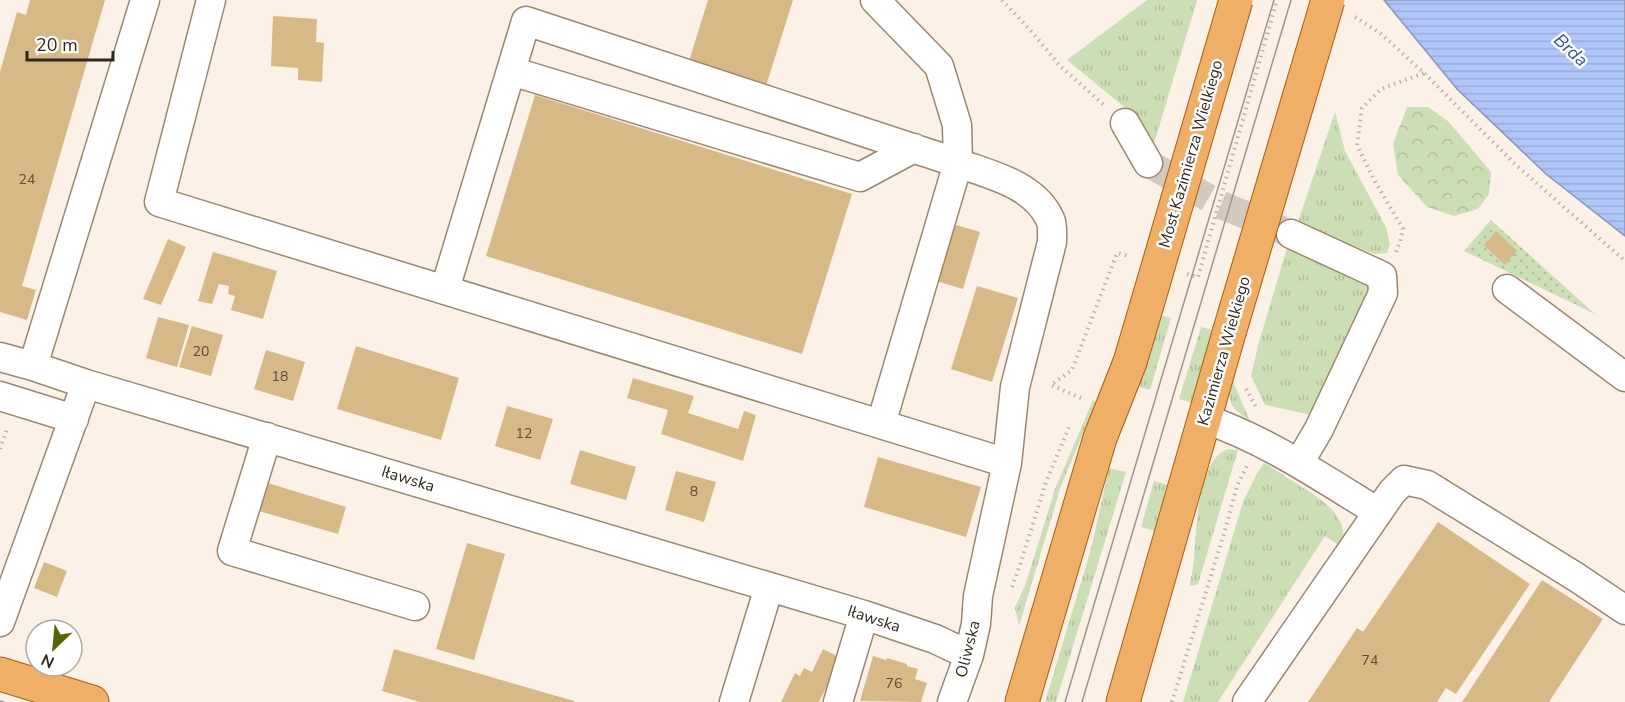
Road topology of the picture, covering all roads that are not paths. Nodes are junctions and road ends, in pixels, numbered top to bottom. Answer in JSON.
{"nodes":[{"id":1,"x":145,"y":0,"type":"edge"},
{"id":2,"x":211,"y":0,"type":"edge"},
{"id":3,"x":875,"y":0,"type":"edge"},
{"id":4,"x":1236,"y":0,"type":"edge"},
{"id":5,"x":1341,"y":8,"type":"edge"},
{"id":6,"x":510,"y":70,"type":"junction"},
{"id":7,"x":1125,"y":123,"type":"road end"},
{"id":8,"x":914,"y":148,"type":"junction"},
{"id":9,"x":958,"y":163,"type":"junction"},
{"id":10,"x":1148,"y":163,"type":"tunnel mouth"},
{"id":11,"x":1291,"y":234,"type":"tunnel mouth"},
{"id":12,"x":445,"y":289,"type":"junction"},
{"id":13,"x":1507,"y":289,"type":"dead end"},
{"id":14,"x":0,"y":357,"type":"edge"},
{"id":15,"x":33,"y":366,"type":"junction"},
{"id":16,"x":1625,"y":377,"type":"edge"},
{"id":17,"x":86,"y":384,"type":"junction"},
{"id":18,"x":0,"y":396,"type":"edge"},
{"id":19,"x":74,"y":419,"type":"junction"},
{"id":20,"x":1204,"y":419,"type":"junction"},
{"id":21,"x":881,"y":424,"type":"junction"},
{"id":22,"x":267,"y":437,"type":"junction"},
{"id":23,"x":1007,"y":463,"type":"junction"},
{"id":24,"x":1299,"y":463,"type":"junction"},
{"id":25,"x":1378,"y":512,"type":"junction"},
{"id":26,"x":769,"y":587,"type":"junction"},
{"id":27,"x":415,"y":606,"type":"dead end"},
{"id":28,"x":1625,"y":610,"type":"edge"},
{"id":29,"x":864,"y":615,"type":"junction"},
{"id":30,"x":0,"y":622,"type":"edge"},
{"id":31,"x":969,"y":655,"type":"junction"},
{"id":32,"x":0,"y":674,"type":"edge"},
{"id":33,"x":92,"y":702,"type":"edge"},
{"id":34,"x":734,"y":702,"type":"edge"},
{"id":35,"x":838,"y":702,"type":"edge"},
{"id":36,"x":952,"y":702,"type":"edge"},
{"id":37,"x":1022,"y":702,"type":"edge"},
{"id":38,"x":1123,"y":702,"type":"edge"},
{"id":39,"x":1247,"y":702,"type":"edge"}],
"edges":[{"from":1,"to":15,"type":"street"},
{"from":2,"to":12,"type":"street"},
{"from":3,"to":9,"type":"street"},
{"from":4,"to":37,"type":"main road","name":"Most Kazimierza Wielkiego","bridge":true},
{"from":5,"to":20,"type":"main road","name":"Kazimierza Wielkiego","bridge":true},
{"from":6,"to":8,"type":"street"},
{"from":6,"to":8,"type":"street","name":"Oliwska"},
{"from":6,"to":12,"type":"street"},
{"from":7,"to":10,"type":"street"},
{"from":8,"to":9,"type":"street","name":"Oliwska"},
{"from":9,"to":21,"type":"street"},
{"from":9,"to":23,"type":"street","name":"Oliwska"},
{"from":11,"to":24,"type":"street"},
{"from":12,"to":21,"type":"street"},
{"from":13,"to":16,"type":"street"},
{"from":14,"to":15,"type":"street","name":"Iławska"},
{"from":15,"to":17,"type":"street","name":"Iławska"},
{"from":17,"to":19,"type":"street"},
{"from":17,"to":22,"type":"street","name":"Iławska"},
{"from":18,"to":19,"type":"street"},
{"from":19,"to":30,"type":"street"},
{"from":20,"to":24,"type":"street"},
{"from":20,"to":38,"type":"main road","name":"Kazimierza Wielkiego"},
{"from":21,"to":23,"type":"street"},
{"from":22,"to":26,"type":"street","name":"Iławska"},
{"from":22,"to":27,"type":"street"},
{"from":23,"to":31,"type":"street","name":"Oliwska"},
{"from":24,"to":25,"type":"street"},
{"from":25,"to":28,"type":"street"},
{"from":25,"to":39,"type":"street"},
{"from":26,"to":29,"type":"street","name":"Iławska"},
{"from":26,"to":34,"type":"street"},
{"from":29,"to":31,"type":"street","name":"Iławska"},
{"from":29,"to":35,"type":"street"},
{"from":31,"to":36,"type":"street","name":"Oliwska"},
{"from":32,"to":33,"type":"main road"}]}
